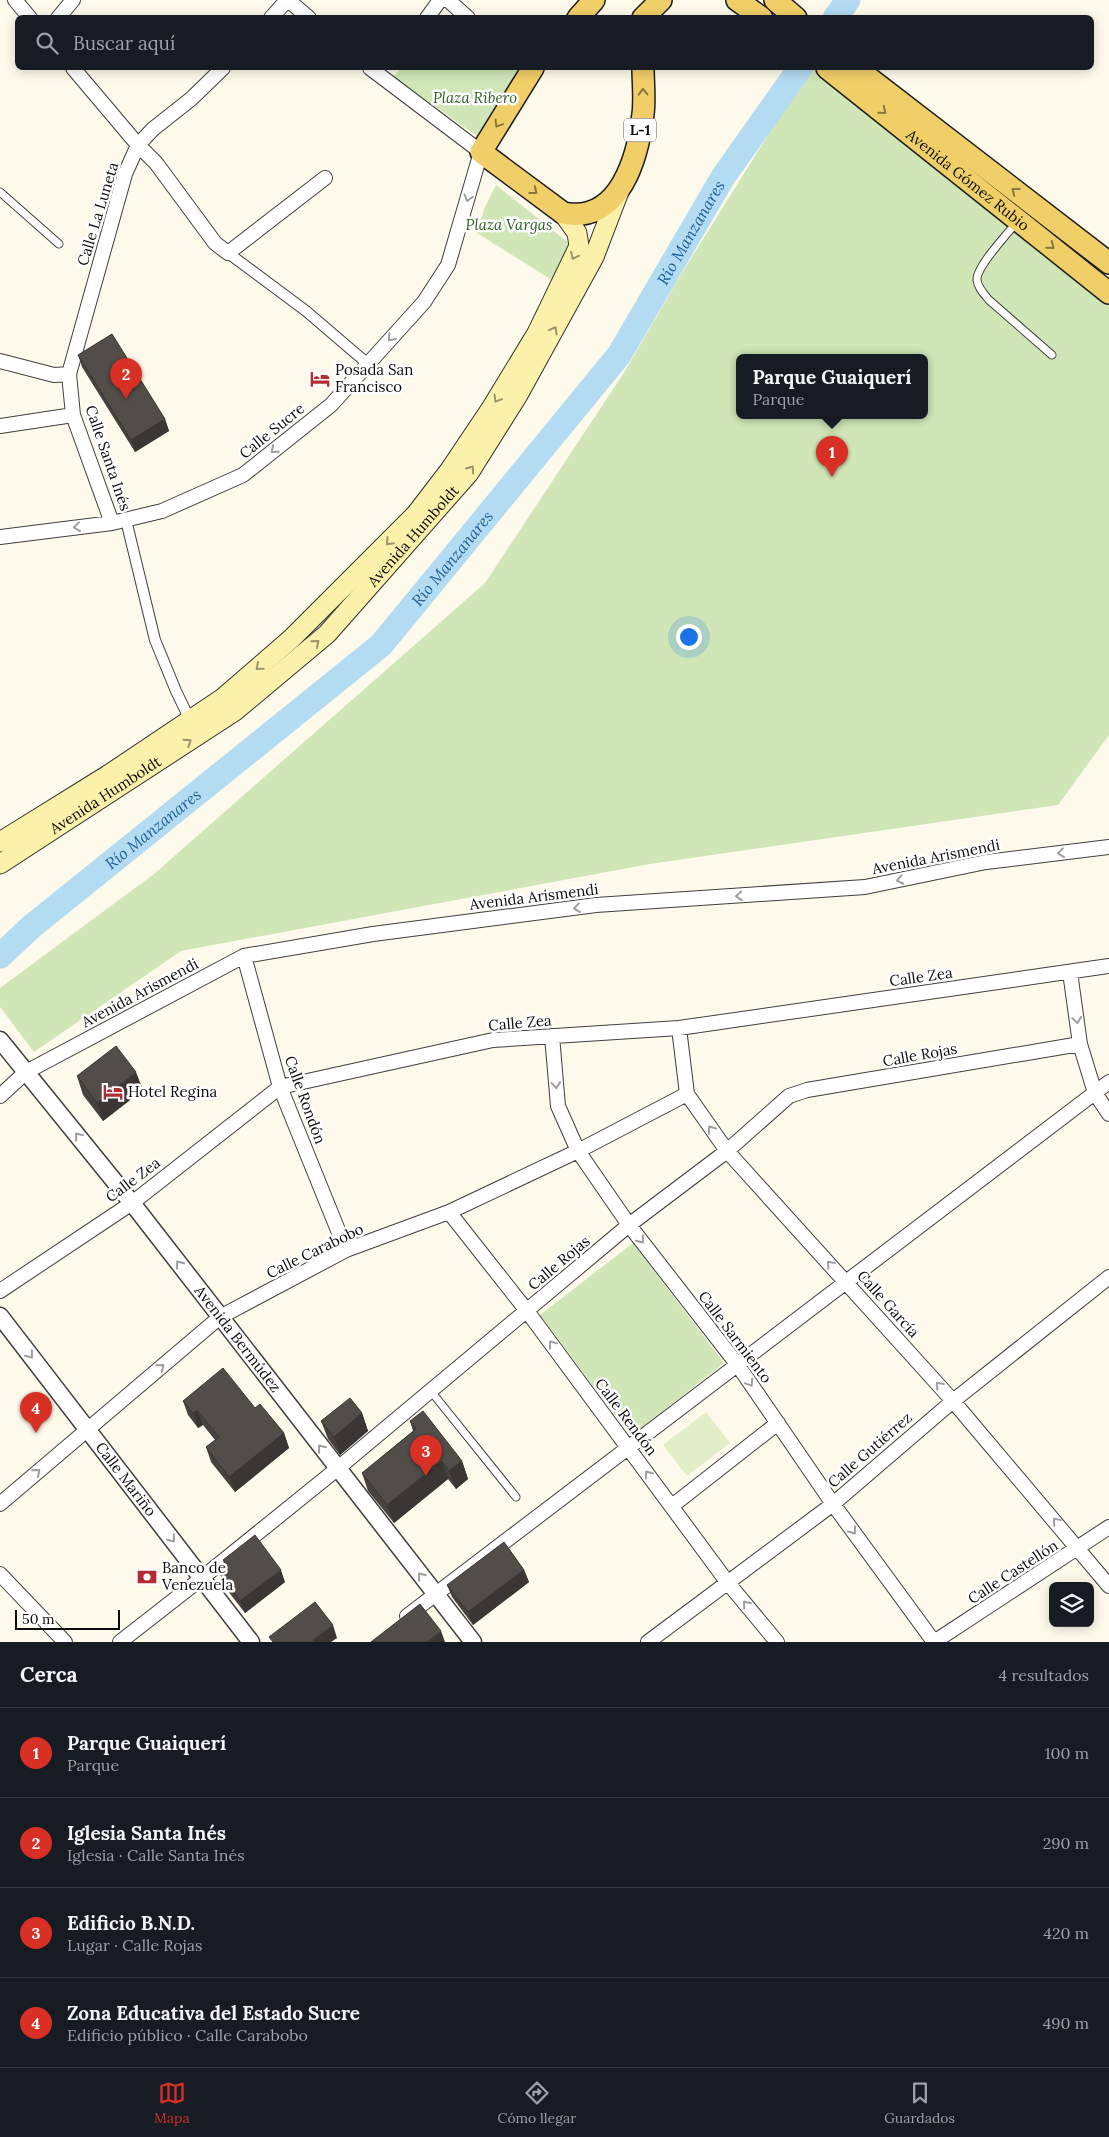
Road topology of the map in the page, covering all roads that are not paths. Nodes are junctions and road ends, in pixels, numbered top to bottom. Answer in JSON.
{"nodes":[{"id":1,"x":15,"y":0,"type":"edge"},
{"id":2,"x":73,"y":0,"type":"edge"},
{"id":3,"x":287,"y":0,"type":"edge"},
{"id":4,"x":440,"y":0,"type":"edge"},
{"id":5,"x":448,"y":0,"type":"edge"},
{"id":6,"x":594,"y":0,"type":"edge"},
{"id":7,"x":648,"y":0,"type":"edge"},
{"id":8,"x":661,"y":0,"type":"edge"},
{"id":9,"x":775,"y":0,"type":"edge"},
{"id":10,"x":741,"y":2,"type":"edge"},
{"id":11,"x":28,"y":15,"type":"edge"},
{"id":12,"x":60,"y":15,"type":"edge"},
{"id":13,"x":274,"y":15,"type":"edge"},
{"id":14,"x":305,"y":15,"type":"edge"},
{"id":15,"x":429,"y":15,"type":"edge"},
{"id":16,"x":465,"y":15,"type":"edge"},
{"id":17,"x":581,"y":15,"type":"edge"},
{"id":18,"x":644,"y":15,"type":"edge"},
{"id":19,"x":646,"y":15,"type":"edge"},
{"id":20,"x":758,"y":15,"type":"edge"},
{"id":21,"x":792,"y":15,"type":"edge"},
{"id":22,"x":75,"y":70,"type":"edge"},
{"id":23,"x":221,"y":70,"type":"edge"},
{"id":24,"x":528,"y":70,"type":"edge"},
{"id":25,"x":643,"y":70,"type":"edge"},
{"id":26,"x":835,"y":70,"type":"edge"},
{"id":27,"x":387,"y":73,"type":"edge"},
{"id":28,"x":851,"y":74,"type":"edge"},
{"id":29,"x":138,"y":145,"type":"junction"},
{"id":30,"x":481,"y":152,"type":"junction"},
{"id":31,"x":326,"y":178,"type":"dead end"},
{"id":32,"x":620,"y":189,"type":"junction"},
{"id":33,"x":0,"y":192,"type":"edge"},
{"id":34,"x":563,"y":213,"type":"junction"},
{"id":35,"x":1019,"y":220,"type":"junction"},
{"id":36,"x":60,"y":244,"type":"dead end"},
{"id":37,"x":228,"y":253,"type":"junction"},
{"id":38,"x":1109,"y":263,"type":"edge"},
{"id":39,"x":1109,"y":292,"type":"edge"},
{"id":40,"x":1052,"y":356,"type":"dead end"},
{"id":41,"x":0,"y":361,"type":"edge"},
{"id":42,"x":368,"y":364,"type":"junction"},
{"id":43,"x":69,"y":374,"type":"junction"},
{"id":44,"x":73,"y":415,"type":"junction"},
{"id":45,"x":0,"y":426,"type":"edge"},
{"id":46,"x":119,"y":521,"type":"junction"},
{"id":47,"x":0,"y":537,"type":"edge"},
{"id":48,"x":190,"y":720,"type":"junction"},
{"id":49,"x":0,"y":842,"type":"edge"},
{"id":50,"x":1109,"y":847,"type":"edge"},
{"id":51,"x":0,"y":864,"type":"edge"},
{"id":52,"x":244,"y":956,"type":"junction"},
{"id":53,"x":1109,"y":966,"type":"edge"},
{"id":54,"x":1070,"y":972,"type":"junction"},
{"id":55,"x":679,"y":1028,"type":"junction"},
{"id":56,"x":552,"y":1036,"type":"junction"},
{"id":57,"x":0,"y":1040,"type":"edge"},
{"id":58,"x":1080,"y":1044,"type":"junction"},
{"id":59,"x":26,"y":1072,"type":"junction"},
{"id":60,"x":1109,"y":1082,"type":"edge"},
{"id":61,"x":280,"y":1087,"type":"junction"},
{"id":62,"x":1095,"y":1093,"type":"junction"},
{"id":63,"x":687,"y":1094,"type":"junction"},
{"id":64,"x":0,"y":1096,"type":"edge"},
{"id":65,"x":1109,"y":1114,"type":"edge"},
{"id":66,"x":578,"y":1151,"type":"junction"},
{"id":67,"x":727,"y":1151,"type":"junction"},
{"id":68,"x":132,"y":1202,"type":"junction"},
{"id":69,"x":449,"y":1212,"type":"junction"},
{"id":70,"x":629,"y":1225,"type":"junction"},
{"id":71,"x":346,"y":1250,"type":"junction"},
{"id":72,"x":1109,"y":1277,"type":"edge"},
{"id":73,"x":846,"y":1281,"type":"junction"},
{"id":74,"x":0,"y":1291,"type":"edge"},
{"id":75,"x":527,"y":1311,"type":"junction"},
{"id":76,"x":0,"y":1316,"type":"edge"},
{"id":77,"x":220,"y":1317,"type":"junction"},
{"id":78,"x":737,"y":1364,"type":"junction"},
{"id":79,"x":430,"y":1390,"type":"junction"},
{"id":80,"x":953,"y":1401,"type":"junction"},
{"id":81,"x":778,"y":1423,"type":"junction"},
{"id":82,"x":87,"y":1429,"type":"junction"},
{"id":83,"x":628,"y":1447,"type":"junction"},
{"id":84,"x":338,"y":1469,"type":"junction"},
{"id":85,"x":516,"y":1498,"type":"dead end"},
{"id":86,"x":0,"y":1504,"type":"edge"},
{"id":87,"x":833,"y":1504,"type":"junction"},
{"id":88,"x":672,"y":1506,"type":"junction"},
{"id":89,"x":1109,"y":1527,"type":"edge"},
{"id":90,"x":1079,"y":1548,"type":"junction"},
{"id":91,"x":0,"y":1574,"type":"edge"},
{"id":92,"x":202,"y":1578,"type":"junction"},
{"id":93,"x":728,"y":1583,"type":"junction"},
{"id":94,"x":1109,"y":1586,"type":"edge"},
{"id":95,"x":435,"y":1593,"type":"junction"},
{"id":96,"x":397,"y":1624,"type":"edge"},
{"id":97,"x":65,"y":1642,"type":"edge"},
{"id":98,"x":120,"y":1642,"type":"edge"},
{"id":99,"x":251,"y":1642,"type":"edge"},
{"id":100,"x":473,"y":1642,"type":"edge"},
{"id":101,"x":648,"y":1642,"type":"edge"},
{"id":102,"x":776,"y":1642,"type":"edge"},
{"id":103,"x":934,"y":1642,"type":"edge"}],
"edges":[{"from":1,"to":11,"type":"street"},
{"from":2,"to":12,"type":"street"},
{"from":3,"to":13,"type":"street"},
{"from":3,"to":14,"type":"street"},
{"from":4,"to":15,"type":"street"},
{"from":5,"to":16,"type":"street"},
{"from":6,"to":17,"type":"main road"},
{"from":7,"to":18,"type":"main road"},
{"from":8,"to":19,"type":"main road"},
{"from":9,"to":21,"type":"main road"},
{"from":10,"to":20,"type":"main road"},
{"from":22,"to":29,"type":"street"},
{"from":23,"to":29,"type":"street","name":"Calle La Luneta"},
{"from":24,"to":30,"type":"main road","one_way":true},
{"from":32,"to":25,"type":"main road","name":"Avenida Humboldt","number":"L-1","one_way":true},
{"from":26,"to":28,"type":"main road","name":"Avenida Gómez Rubio"},
{"from":27,"to":30,"type":"street"},
{"from":28,"to":35,"type":"main road","name":"Avenida Gómez Rubio","one_way":true},
{"from":38,"to":28,"type":"main road","name":"Avenida Gómez Rubio","one_way":true},
{"from":29,"to":37,"type":"street"},
{"from":29,"to":43,"type":"street","name":"Calle La Luneta"},
{"from":30,"to":34,"type":"main road","one_way":true},
{"from":30,"to":42,"type":"street","name":"Calle Sucre","one_way":true},
{"from":31,"to":37,"type":"street"},
{"from":32,"to":34,"type":"main road","number":"L-1"},
{"from":51,"to":32,"type":"main road","name":"Avenida Humboldt","number":"L-1","one_way":true},
{"from":33,"to":36,"type":"lane"},
{"from":34,"to":48,"type":"main road","name":"Avenida Humboldt","one_way":true},
{"from":35,"to":39,"type":"main road","name":"Avenida Gómez Rubio","one_way":true},
{"from":35,"to":40,"type":"lane"},
{"from":37,"to":42,"type":"street"},
{"from":41,"to":43,"type":"street"},
{"from":42,"to":46,"type":"street","name":"Calle Sucre","one_way":true},
{"from":43,"to":44,"type":"street","name":"Calle Santa Inés"},
{"from":44,"to":45,"type":"street"},
{"from":44,"to":46,"type":"street","name":"Calle Santa Inés"},
{"from":46,"to":47,"type":"street","name":"Calle Sucre","one_way":true},
{"from":46,"to":48,"type":"street"},
{"from":48,"to":49,"type":"main road","name":"Avenida Humboldt"},
{"from":50,"to":52,"type":"street","name":"Avenida Arismendi","one_way":true},
{"from":52,"to":59,"type":"street","name":"Avenida Arismendi"},
{"from":52,"to":61,"type":"street","name":"Calle Rondón"},
{"from":53,"to":54,"type":"street","name":"Calle Zea"},
{"from":54,"to":55,"type":"street","name":"Calle Zea"},
{"from":54,"to":58,"type":"street","one_way":true},
{"from":55,"to":56,"type":"street","name":"Calle Zea"},
{"from":55,"to":63,"type":"street","name":"Calle García"},
{"from":56,"to":61,"type":"street","name":"Calle Zea"},
{"from":56,"to":66,"type":"street","name":"Calle Sarmiento","one_way":true},
{"from":57,"to":59,"type":"street","name":"Avenida Bermúdez"},
{"from":58,"to":62,"type":"street"},
{"from":58,"to":67,"type":"street","name":"Calle Rojas"},
{"from":59,"to":64,"type":"street","name":"Avenida Arismendi"},
{"from":68,"to":59,"type":"street","name":"Avenida Bermúdez","one_way":true},
{"from":60,"to":62,"type":"street"},
{"from":61,"to":68,"type":"street","name":"Calle Zea"},
{"from":61,"to":71,"type":"street","name":"Calle Rondón"},
{"from":62,"to":65,"type":"street"},
{"from":62,"to":73,"type":"street"},
{"from":63,"to":66,"type":"street","name":"Calle Carabobo"},
{"from":67,"to":63,"type":"street","name":"Calle García","one_way":true},
{"from":66,"to":69,"type":"street","name":"Calle Carabobo"},
{"from":66,"to":70,"type":"street","name":"Calle Sarmiento"},
{"from":67,"to":70,"type":"street","name":"Calle Rojas"},
{"from":73,"to":67,"type":"street","name":"Calle García","one_way":true},
{"from":68,"to":74,"type":"street","name":"Calle Zea"},
{"from":77,"to":68,"type":"street","name":"Avenida Bermúdez","one_way":true},
{"from":69,"to":71,"type":"street","name":"Calle Carabobo"},
{"from":69,"to":75,"type":"street","name":"Calle Rendón"},
{"from":70,"to":75,"type":"street","name":"Calle Rojas"},
{"from":70,"to":78,"type":"street","name":"Calle Sarmiento","one_way":true},
{"from":71,"to":77,"type":"street","name":"Calle Carabobo"},
{"from":72,"to":80,"type":"street","name":"Calle Gutiérrez"},
{"from":73,"to":78,"type":"street"},
{"from":80,"to":73,"type":"street","name":"Calle García","one_way":true},
{"from":75,"to":79,"type":"street","name":"Calle Rojas"},
{"from":83,"to":75,"type":"street","name":"Calle Rendón","one_way":true},
{"from":76,"to":82,"type":"street","name":"Calle Mariño","one_way":true},
{"from":82,"to":77,"type":"street","name":"Calle Carabobo","one_way":true},
{"from":84,"to":77,"type":"street","name":"Avenida Bermúdez","one_way":true},
{"from":78,"to":81,"type":"street","name":"Calle Sarmiento","one_way":true},
{"from":78,"to":83,"type":"street"},
{"from":79,"to":84,"type":"street","name":"Calle Rojas"},
{"from":79,"to":85,"type":"lane"},
{"from":80,"to":87,"type":"street","name":"Calle Gutiérrez"},
{"from":90,"to":80,"type":"street","name":"Calle García","one_way":true},
{"from":81,"to":87,"type":"street","name":"Calle Sarmiento"},
{"from":81,"to":88,"type":"street"},
{"from":86,"to":82,"type":"street","name":"Calle Carabobo","one_way":true},
{"from":82,"to":92,"type":"street","name":"Calle Mariño","one_way":true},
{"from":88,"to":83,"type":"street","name":"Calle Rendón","one_way":true},
{"from":83,"to":95,"type":"street"},
{"from":84,"to":92,"type":"street","name":"Calle Rojas"},
{"from":95,"to":84,"type":"street","name":"Avenida Bermúdez","one_way":true},
{"from":87,"to":93,"type":"street","name":"Calle Gutiérrez"},
{"from":87,"to":103,"type":"street","name":"Calle Sarmiento","one_way":true},
{"from":88,"to":93,"type":"street","name":"Calle Rendón"},
{"from":89,"to":90,"type":"street","name":"Calle Castellón"},
{"from":90,"to":94,"type":"street","name":"Calle García"},
{"from":90,"to":103,"type":"street","name":"Calle Castellón"},
{"from":91,"to":97,"type":"street"},
{"from":92,"to":98,"type":"street","name":"Calle Rojas"},
{"from":92,"to":99,"type":"street","name":"Calle Mariño"},
{"from":93,"to":101,"type":"street","name":"Calle Gutiérrez"},
{"from":102,"to":93,"type":"street","name":"Calle Rendón","one_way":true},
{"from":95,"to":96,"type":"street"},
{"from":95,"to":100,"type":"street","name":"Avenida Bermúdez"}]}
